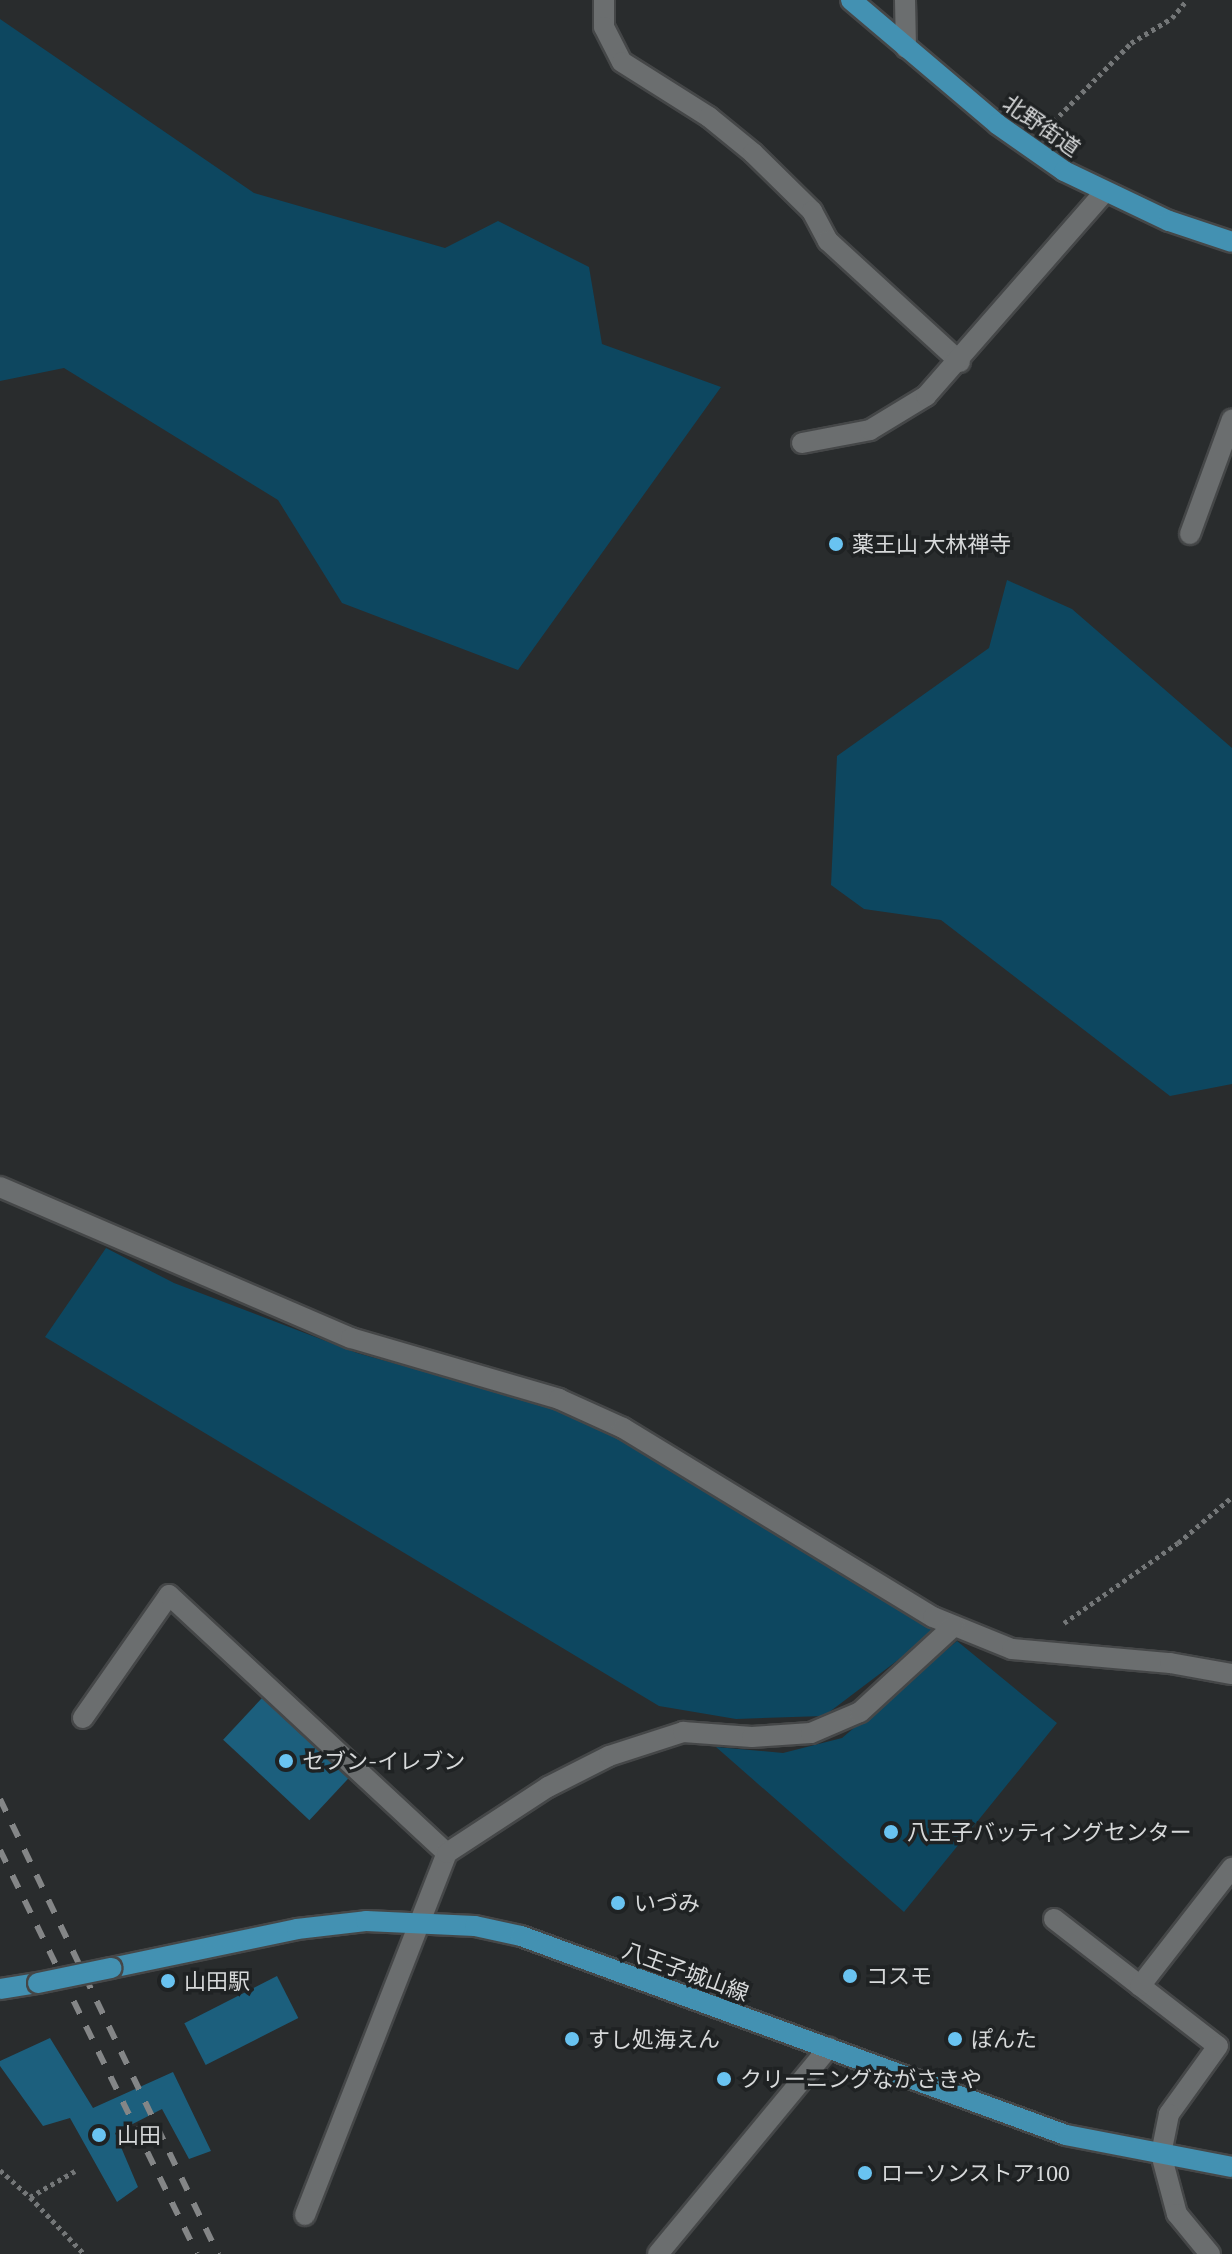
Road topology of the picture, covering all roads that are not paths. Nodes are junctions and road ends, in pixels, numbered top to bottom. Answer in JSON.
{"nodes":[{"id":1,"x":604,"y":0,"type":"edge"},
{"id":2,"x":851,"y":0,"type":"edge"},
{"id":3,"x":905,"y":0,"type":"edge"},
{"id":4,"x":906,"y":48,"type":"junction"},
{"id":5,"x":1104,"y":193,"type":"junction"},
{"id":6,"x":1232,"y":242,"type":"edge"},
{"id":7,"x":960,"y":362,"type":"junction"},
{"id":8,"x":1232,"y":419,"type":"edge"},
{"id":9,"x":802,"y":443,"type":"dead end"},
{"id":10,"x":1190,"y":534,"type":"dead end"},
{"id":11,"x":0,"y":1187,"type":"edge"},
{"id":12,"x":954,"y":1626,"type":"junction"},
{"id":13,"x":1232,"y":1674,"type":"edge"},
{"id":14,"x":83,"y":1718,"type":"dead end"},
{"id":15,"x":447,"y":1853,"type":"junction"},
{"id":16,"x":1232,"y":1868,"type":"edge"},
{"id":17,"x":1054,"y":1919,"type":"dead end"},
{"id":18,"x":420,"y":1921,"type":"junction"},
{"id":19,"x":1140,"y":1986,"type":"junction"},
{"id":20,"x":0,"y":1989,"type":"edge"},
{"id":21,"x":829,"y":2047,"type":"junction"},
{"id":22,"x":1161,"y":2154,"type":"junction"},
{"id":23,"x":1232,"y":2167,"type":"edge"},
{"id":24,"x":305,"y":2215,"type":"dead end"},
{"id":25,"x":658,"y":2254,"type":"edge"},
{"id":26,"x":1210,"y":2254,"type":"edge"}],
"edges":[{"from":1,"to":7,"type":"street"},
{"from":2,"to":4,"type":"main road","name":"北野街道"},
{"from":3,"to":4,"type":"street"},
{"from":4,"to":5,"type":"main road","name":"北野街道"},
{"from":5,"to":6,"type":"main road","name":"北野街道"},
{"from":5,"to":7,"type":"street"},
{"from":7,"to":9,"type":"street"},
{"from":8,"to":10,"type":"street"},
{"from":11,"to":12,"type":"street"},
{"from":12,"to":13,"type":"street"},
{"from":12,"to":15,"type":"street"},
{"from":14,"to":15,"type":"street"},
{"from":15,"to":18,"type":"street"},
{"from":16,"to":19,"type":"street"},
{"from":17,"to":19,"type":"street"},
{"from":18,"to":20,"type":"main road","name":"八王子城山線","bridge":true},
{"from":18,"to":21,"type":"main road","name":"八王子城山線"},
{"from":18,"to":24,"type":"street"},
{"from":19,"to":22,"type":"street"},
{"from":21,"to":22,"type":"main road","name":"八王子城山線"},
{"from":21,"to":25,"type":"street"},
{"from":22,"to":23,"type":"main road","name":"八王子城山線"},
{"from":22,"to":26,"type":"street"}]}
